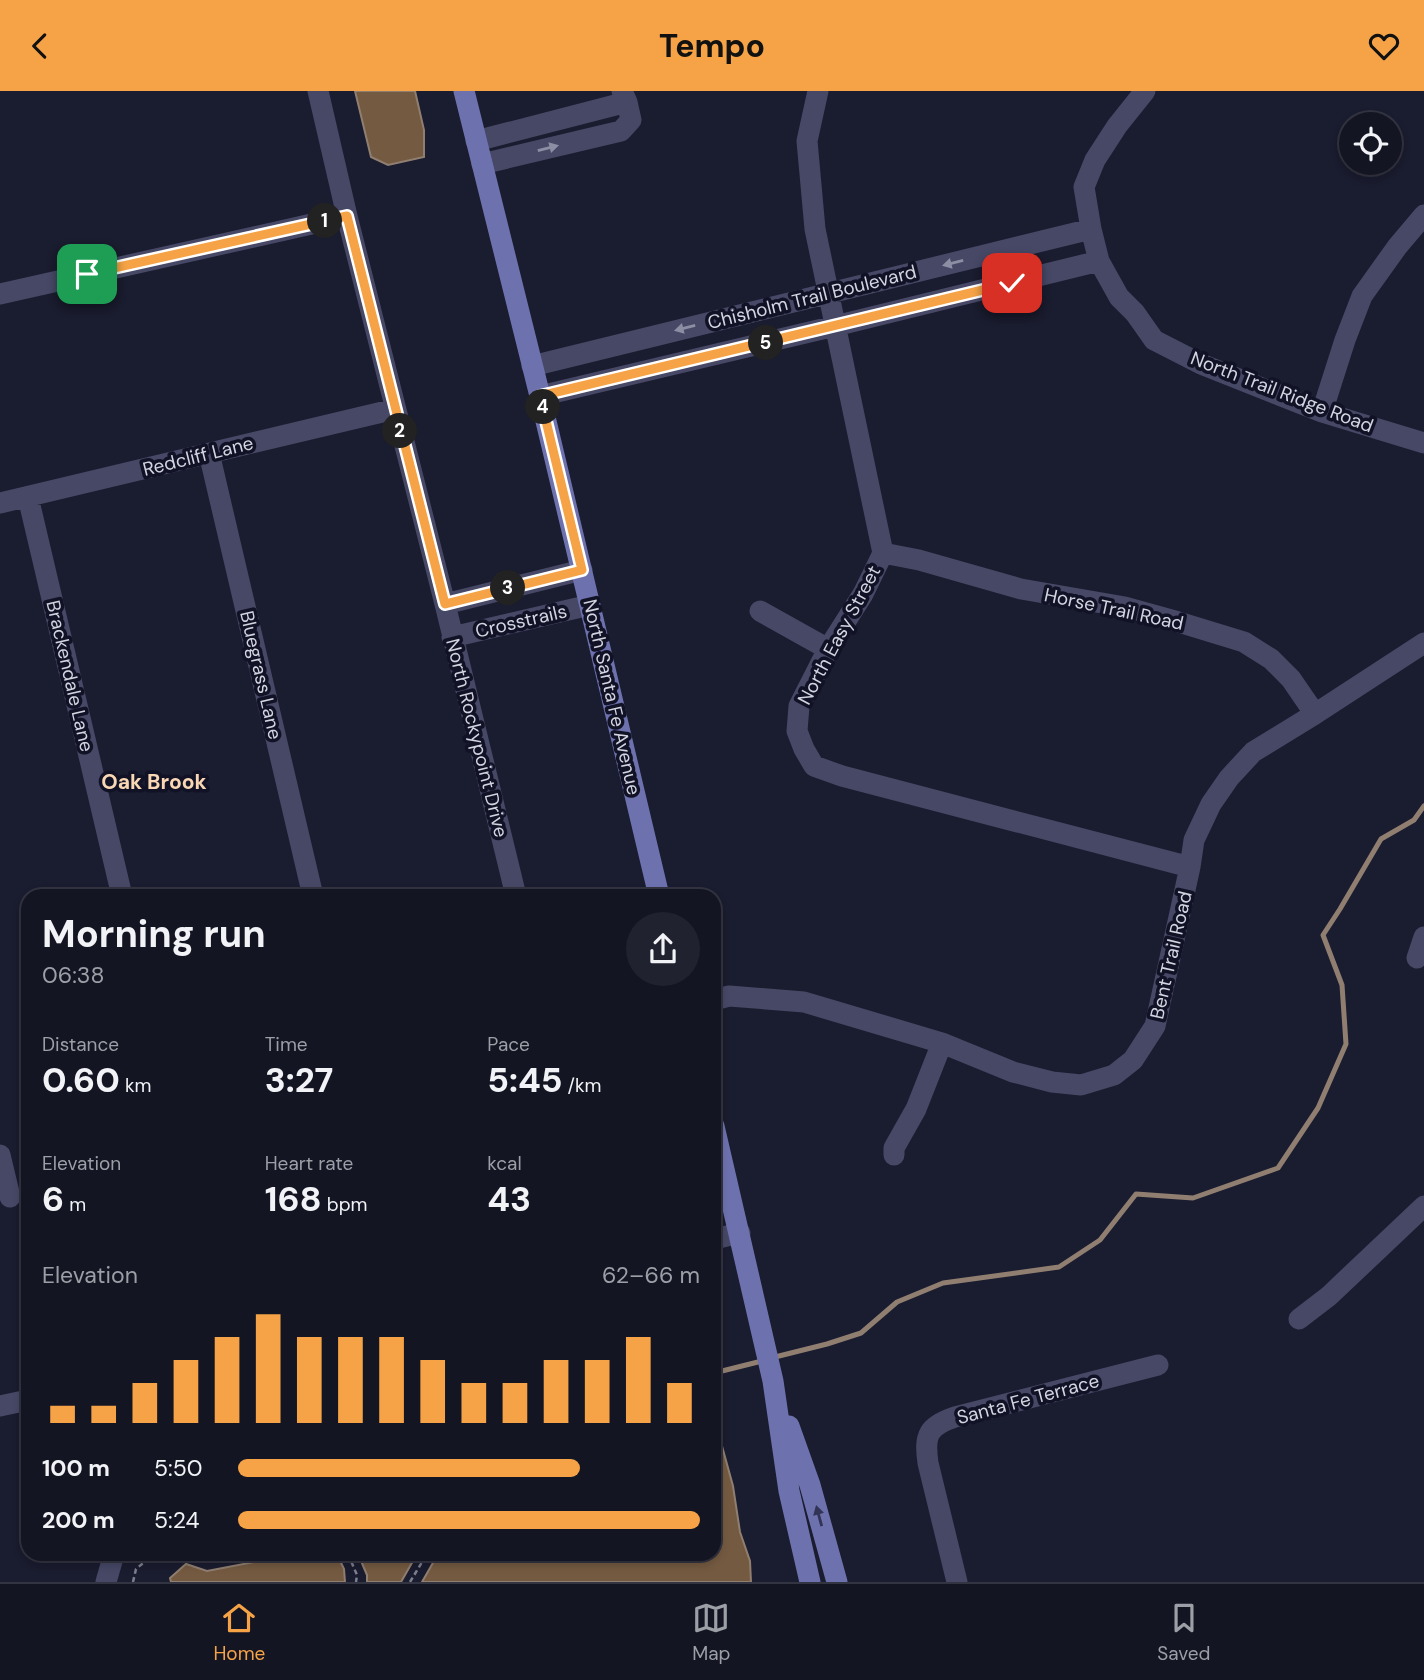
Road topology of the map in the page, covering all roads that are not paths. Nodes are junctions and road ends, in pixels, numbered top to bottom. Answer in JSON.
{"nodes":[{"id":1,"x":318,"y":91,"type":"edge"},
{"id":2,"x":464,"y":91,"type":"edge"},
{"id":3,"x":818,"y":91,"type":"edge"},
{"id":4,"x":1145,"y":91,"type":"edge"},
{"id":5,"x":624,"y":97,"type":"edge"},
{"id":6,"x":476,"y":141,"type":"junction"},
{"id":7,"x":482,"y":164,"type":"junction"},
{"id":8,"x":1424,"y":215,"type":"edge"},
{"id":9,"x":347,"y":216,"type":"junction"},
{"id":10,"x":1091,"y":229,"type":"junction"},
{"id":11,"x":1100,"y":261,"type":"junction"},
{"id":12,"x":828,"y":293,"type":"junction"},
{"id":13,"x":0,"y":294,"type":"edge"},
{"id":14,"x":835,"y":326,"type":"junction"},
{"id":15,"x":532,"y":366,"type":"junction"},
{"id":16,"x":540,"y":396,"type":"junction"},
{"id":17,"x":395,"y":409,"type":"junction"},
{"id":18,"x":1322,"y":412,"type":"junction"},
{"id":19,"x":1424,"y":443,"type":"edge"},
{"id":20,"x":209,"y":453,"type":"junction"},
{"id":21,"x":29,"y":497,"type":"junction"},
{"id":22,"x":0,"y":503,"type":"edge"},
{"id":23,"x":883,"y":553,"type":"junction"},
{"id":24,"x":582,"y":570,"type":"junction"},
{"id":25,"x":445,"y":604,"type":"junction"},
{"id":26,"x":590,"y":604,"type":"junction"},
{"id":27,"x":760,"y":611,"type":"dead end"},
{"id":28,"x":452,"y":638,"type":"junction"},
{"id":29,"x":1424,"y":643,"type":"edge"},
{"id":30,"x":828,"y":649,"type":"junction"},
{"id":31,"x":1315,"y":715,"type":"junction"},
{"id":32,"x":1190,"y":867,"type":"junction"},
{"id":33,"x":120,"y":889,"type":"edge"},
{"id":34,"x":311,"y":889,"type":"edge"},
{"id":35,"x":514,"y":889,"type":"edge"},
{"id":36,"x":657,"y":889,"type":"edge"},
{"id":37,"x":1424,"y":937,"type":"edge"},
{"id":38,"x":1417,"y":958,"type":"dead end"},
{"id":39,"x":721,"y":998,"type":"edge"},
{"id":40,"x":942,"y":1043,"type":"junction"},
{"id":41,"x":0,"y":1155,"type":"edge"},
{"id":42,"x":721,"y":1155,"type":"edge"},
{"id":43,"x":894,"y":1155,"type":"dead end"},
{"id":44,"x":13,"y":1196,"type":"edge"},
{"id":45,"x":1424,"y":1206,"type":"edge"},
{"id":46,"x":740,"y":1233,"type":"junction"},
{"id":47,"x":721,"y":1237,"type":"edge"},
{"id":48,"x":1299,"y":1319,"type":"dead end"},
{"id":49,"x":1158,"y":1365,"type":"dead end"},
{"id":50,"x":773,"y":1381,"type":"junction"},
{"id":51,"x":21,"y":1402,"type":"edge"},
{"id":52,"x":0,"y":1406,"type":"edge"},
{"id":53,"x":115,"y":1561,"type":"edge"},
{"id":54,"x":106,"y":1582,"type":"edge"},
{"id":55,"x":810,"y":1582,"type":"edge"},
{"id":56,"x":837,"y":1582,"type":"edge"},
{"id":57,"x":957,"y":1582,"type":"edge"}],
"edges":[{"from":1,"to":9,"type":"street","name":"North Rockypoint Drive"},
{"from":2,"to":6,"type":"main road","name":"North Santa Fe Avenue"},
{"from":3,"to":12,"type":"street","name":"North Easy Street"},
{"from":4,"to":10,"type":"street","name":"North Trail Ridge Road"},
{"from":5,"to":6,"type":"street"},
{"from":7,"to":5,"type":"street","one_way":true},
{"from":6,"to":7,"type":"main road","name":"North Santa Fe Avenue"},
{"from":7,"to":15,"type":"main road","name":"North Santa Fe Avenue"},
{"from":8,"to":18,"type":"street"},
{"from":9,"to":13,"type":"street"},
{"from":9,"to":17,"type":"street","name":"North Rockypoint Drive"},
{"from":10,"to":11,"type":"street","name":"North Trail Ridge Road"},
{"from":10,"to":12,"type":"street","name":"Chisholm Trail Boulevard","one_way":true},
{"from":11,"to":14,"type":"street","name":"Chisholm Trail Boulevard"},
{"from":11,"to":18,"type":"street","name":"North Trail Ridge Road"},
{"from":12,"to":14,"type":"street","name":"North Easy Street"},
{"from":12,"to":15,"type":"street","name":"Chisholm Trail Boulevard","one_way":true},
{"from":14,"to":16,"type":"street","name":"Chisholm Trail Boulevard"},
{"from":14,"to":23,"type":"street","name":"North Easy Street"},
{"from":15,"to":16,"type":"main road","name":"North Santa Fe Avenue"},
{"from":16,"to":24,"type":"main road","name":"North Santa Fe Avenue"},
{"from":17,"to":20,"type":"street","name":"Redcliff Lane"},
{"from":17,"to":25,"type":"street","name":"North Rockypoint Drive"},
{"from":18,"to":19,"type":"street","name":"North Trail Ridge Road"},
{"from":20,"to":21,"type":"street","name":"Redcliff Lane"},
{"from":20,"to":34,"type":"street","name":"Bluegrass Lane"},
{"from":21,"to":22,"type":"street","name":"Redcliff Lane"},
{"from":21,"to":33,"type":"street","name":"Brackendale Lane"},
{"from":23,"to":30,"type":"street","name":"North Easy Street"},
{"from":23,"to":31,"type":"street","name":"Horse Trail Road"},
{"from":24,"to":25,"type":"street","name":"Crosstrails"},
{"from":24,"to":26,"type":"main road","name":"North Santa Fe Avenue"},
{"from":25,"to":28,"type":"street","name":"North Rockypoint Drive"},
{"from":26,"to":28,"type":"street","name":"Crosstrails"},
{"from":26,"to":36,"type":"main road","name":"North Santa Fe Avenue"},
{"from":27,"to":30,"type":"street"},
{"from":28,"to":35,"type":"street","name":"North Rockypoint Drive"},
{"from":29,"to":31,"type":"street","name":"Bent Trail Road"},
{"from":30,"to":32,"type":"street","name":"North Easy Street"},
{"from":31,"to":32,"type":"street","name":"Bent Trail Road"},
{"from":32,"to":40,"type":"street","name":"Bent Trail Road"},
{"from":37,"to":38,"type":"street"},
{"from":39,"to":40,"type":"street","name":"Bent Trail Road"},
{"from":40,"to":43,"type":"street"},
{"from":41,"to":44,"type":"street"},
{"from":42,"to":46,"type":"main road"},
{"from":45,"to":48,"type":"street"},
{"from":46,"to":47,"type":"street"},
{"from":46,"to":50,"type":"main road"},
{"from":49,"to":57,"type":"street","name":"Santa Fe Terrace"},
{"from":50,"to":55,"type":"main road"},
{"from":56,"to":50,"type":"main road","one_way":true},
{"from":51,"to":52,"type":"street"},
{"from":53,"to":54,"type":"street"}]}
